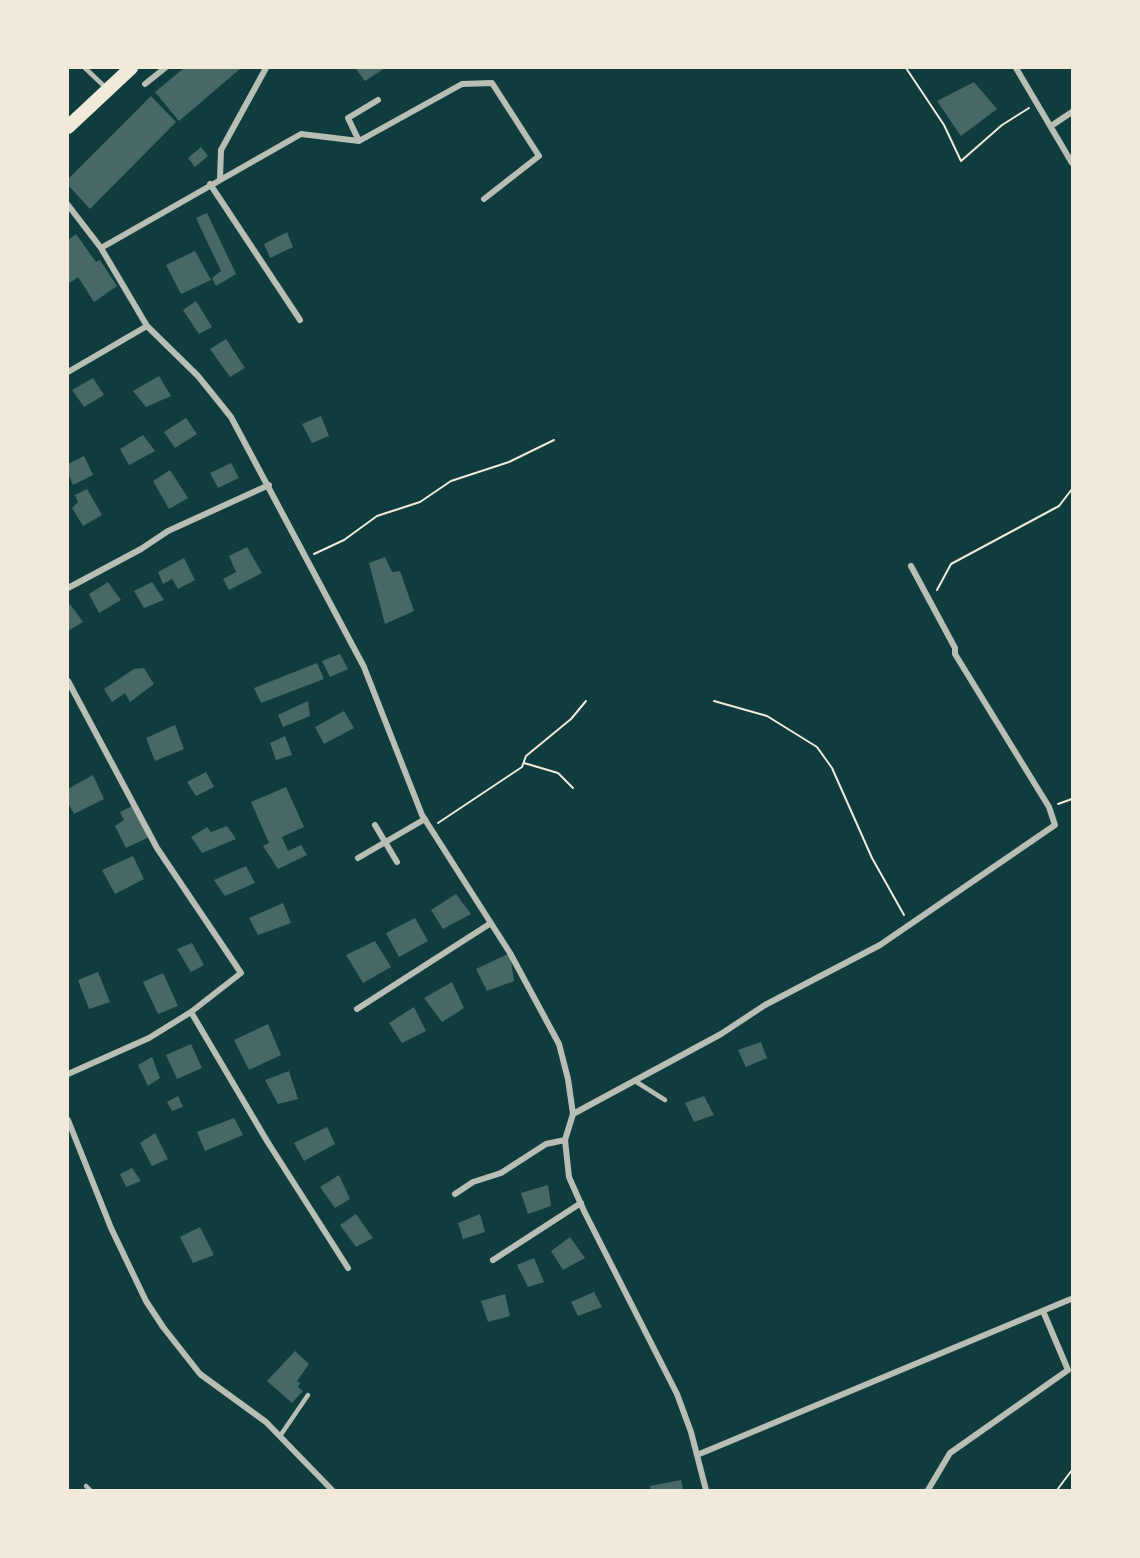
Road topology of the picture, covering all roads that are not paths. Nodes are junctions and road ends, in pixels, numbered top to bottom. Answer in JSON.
{"nodes":[{"id":1,"x":85,"y":68,"type":"edge"},
{"id":2,"x":131,"y":68,"type":"edge"},
{"id":3,"x":165,"y":68,"type":"edge"},
{"id":4,"x":266,"y":68,"type":"edge"},
{"id":5,"x":1016,"y":68,"type":"edge"},
{"id":6,"x":145,"y":84,"type":"dead end"},
{"id":7,"x":107,"y":89,"type":"junction"},
{"id":8,"x":378,"y":100,"type":"dead end"},
{"id":9,"x":1072,"y":112,"type":"edge"},
{"id":10,"x":1051,"y":126,"type":"junction"},
{"id":11,"x":68,"y":127,"type":"edge"},
{"id":12,"x":359,"y":141,"type":"junction"},
{"id":13,"x":1072,"y":163,"type":"edge"},
{"id":14,"x":220,"y":179,"type":"junction"},
{"id":15,"x":210,"y":184,"type":"junction"},
{"id":16,"x":484,"y":200,"type":"dead end"},
{"id":17,"x":68,"y":205,"type":"edge"},
{"id":18,"x":101,"y":248,"type":"junction"},
{"id":19,"x":300,"y":320,"type":"dead end"},
{"id":20,"x":147,"y":327,"type":"junction"},
{"id":21,"x":68,"y":372,"type":"edge"},
{"id":22,"x":269,"y":485,"type":"junction"},
{"id":23,"x":911,"y":566,"type":"dead end"},
{"id":24,"x":68,"y":588,"type":"edge"},
{"id":25,"x":68,"y":681,"type":"edge"},
{"id":26,"x":425,"y":819,"type":"junction"},
{"id":27,"x":375,"y":825,"type":"dead end"},
{"id":28,"x":387,"y":841,"type":"junction"},
{"id":29,"x":358,"y":858,"type":"dead end"},
{"id":30,"x":397,"y":862,"type":"dead end"},
{"id":31,"x":491,"y":923,"type":"junction"},
{"id":32,"x":357,"y":1009,"type":"dead end"},
{"id":33,"x":191,"y":1012,"type":"junction"},
{"id":34,"x":68,"y":1074,"type":"edge"},
{"id":35,"x":635,"y":1081,"type":"junction"},
{"id":36,"x":665,"y":1100,"type":"dead end"},
{"id":37,"x":573,"y":1114,"type":"junction"},
{"id":38,"x":68,"y":1120,"type":"edge"},
{"id":39,"x":565,"y":1140,"type":"junction"},
{"id":40,"x":455,"y":1194,"type":"dead end"},
{"id":41,"x":581,"y":1203,"type":"junction"},
{"id":42,"x":493,"y":1260,"type":"dead end"},
{"id":43,"x":348,"y":1268,"type":"dead end"},
{"id":44,"x":1071,"y":1299,"type":"dead end"},
{"id":45,"x":1043,"y":1311,"type":"junction"},
{"id":46,"x":308,"y":1395,"type":"dead end"},
{"id":47,"x":280,"y":1436,"type":"junction"},
{"id":48,"x":697,"y":1455,"type":"junction"},
{"id":49,"x":332,"y":1491,"type":"edge"},
{"id":50,"x":706,"y":1491,"type":"edge"},
{"id":51,"x":928,"y":1491,"type":"edge"}],
"edges":[{"from":1,"to":7,"type":"lane"},
{"from":2,"to":7,"type":"main road"},
{"from":3,"to":6,"type":"street"},
{"from":4,"to":14,"type":"street"},
{"from":5,"to":10,"type":"street"},
{"from":7,"to":11,"type":"main road"},
{"from":8,"to":12,"type":"street"},
{"from":9,"to":10,"type":"street"},
{"from":10,"to":13,"type":"street"},
{"from":12,"to":14,"type":"street"},
{"from":12,"to":16,"type":"street"},
{"from":14,"to":15,"type":"street"},
{"from":15,"to":18,"type":"street"},
{"from":15,"to":19,"type":"street"},
{"from":17,"to":18,"type":"street"},
{"from":18,"to":20,"type":"street"},
{"from":20,"to":21,"type":"street"},
{"from":20,"to":22,"type":"street"},
{"from":22,"to":24,"type":"street"},
{"from":22,"to":26,"type":"street"},
{"from":23,"to":35,"type":"street"},
{"from":25,"to":33,"type":"street"},
{"from":26,"to":28,"type":"street"},
{"from":26,"to":31,"type":"street"},
{"from":27,"to":28,"type":"street"},
{"from":28,"to":29,"type":"street"},
{"from":28,"to":30,"type":"street"},
{"from":31,"to":32,"type":"street"},
{"from":31,"to":37,"type":"street"},
{"from":33,"to":34,"type":"street"},
{"from":33,"to":43,"type":"street"},
{"from":35,"to":36,"type":"lane"},
{"from":35,"to":37,"type":"street"},
{"from":37,"to":39,"type":"street"},
{"from":38,"to":47,"type":"street"},
{"from":39,"to":40,"type":"street"},
{"from":39,"to":41,"type":"street"},
{"from":41,"to":42,"type":"street"},
{"from":41,"to":48,"type":"street"},
{"from":44,"to":45,"type":"street"},
{"from":45,"to":48,"type":"street"},
{"from":45,"to":51,"type":"street"},
{"from":46,"to":47,"type":"lane"},
{"from":47,"to":49,"type":"street"},
{"from":48,"to":50,"type":"street"}]}
